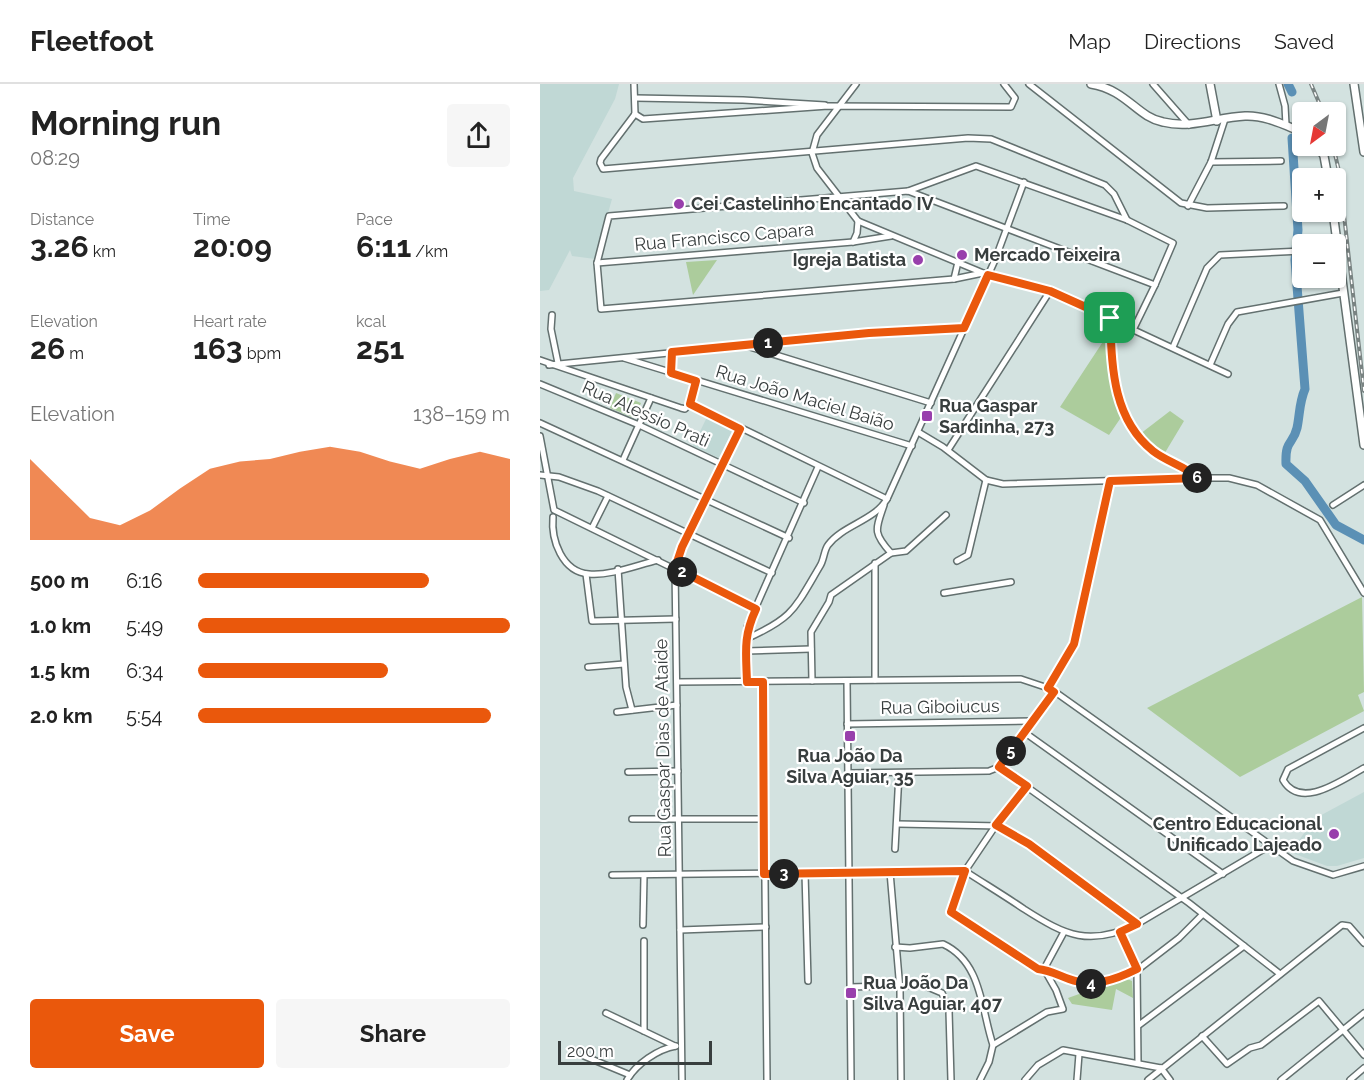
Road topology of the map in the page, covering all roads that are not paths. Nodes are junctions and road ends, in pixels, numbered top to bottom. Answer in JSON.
{"nodes":[{"id":1,"x":634,"y":84,"type":"edge"},
{"id":2,"x":856,"y":84,"type":"edge"},
{"id":3,"x":1004,"y":84,"type":"edge"},
{"id":4,"x":1029,"y":84,"type":"edge"},
{"id":5,"x":1091,"y":84,"type":"edge"},
{"id":6,"x":1154,"y":84,"type":"edge"},
{"id":7,"x":1279,"y":84,"type":"edge"},
{"id":8,"x":1354,"y":84,"type":"edge"},
{"id":9,"x":1212,"y":85,"type":"edge"},
{"id":10,"x":635,"y":98,"type":"junction"},
{"id":11,"x":828,"y":105,"type":"junction"},
{"id":12,"x":840,"y":105,"type":"junction"},
{"id":13,"x":1361,"y":111,"type":"edge"},
{"id":14,"x":635,"y":114,"type":"junction"},
{"id":15,"x":1226,"y":119,"type":"junction"},
{"id":16,"x":1217,"y":120,"type":"junction"},
{"id":17,"x":1189,"y":125,"type":"junction"},
{"id":18,"x":1286,"y":125,"type":"junction"},
{"id":19,"x":1292,"y":128,"type":"edge"},
{"id":20,"x":1364,"y":152,"type":"edge"},
{"id":21,"x":812,"y":153,"type":"junction"},
{"id":22,"x":1281,"y":161,"type":"dead end"},
{"id":23,"x":1211,"y":162,"type":"junction"},
{"id":24,"x":1024,"y":182,"type":"junction"},
{"id":25,"x":909,"y":191,"type":"junction"},
{"id":26,"x":839,"y":196,"type":"junction"},
{"id":27,"x":1188,"y":206,"type":"junction"},
{"id":28,"x":1284,"y":206,"type":"dead end"},
{"id":29,"x":1127,"y":220,"type":"junction"},
{"id":30,"x":858,"y":221,"type":"junction"},
{"id":31,"x":1007,"y":228,"type":"junction"},
{"id":32,"x":892,"y":235,"type":"junction"},
{"id":33,"x":853,"y":242,"type":"junction"},
{"id":34,"x":1292,"y":251,"type":"edge"},
{"id":35,"x":958,"y":262,"type":"junction"},
{"id":36,"x":597,"y":263,"type":"junction"},
{"id":37,"x":986,"y":274,"type":"junction"},
{"id":38,"x":954,"y":279,"type":"junction"},
{"id":39,"x":1155,"y":285,"type":"junction"},
{"id":40,"x":1342,"y":288,"type":"edge"},
{"id":41,"x":1050,"y":291,"type":"junction"},
{"id":42,"x":1343,"y":293,"type":"junction"},
{"id":43,"x":552,"y":315,"type":"dead end"},
{"id":44,"x":1110,"y":318,"type":"junction"},
{"id":45,"x":964,"y":328,"type":"junction"},
{"id":46,"x":1134,"y":328,"type":"junction"},
{"id":47,"x":745,"y":345,"type":"junction"},
{"id":48,"x":1173,"y":347,"type":"junction"},
{"id":49,"x":672,"y":352,"type":"junction"},
{"id":50,"x":621,"y":357,"type":"junction"},
{"id":51,"x":540,"y":360,"type":"edge"},
{"id":52,"x":558,"y":363,"type":"junction"},
{"id":53,"x":549,"y":365,"type":"junction"},
{"id":54,"x":1210,"y":365,"type":"junction"},
{"id":55,"x":671,"y":373,"type":"junction"},
{"id":56,"x":1228,"y":375,"type":"dead end"},
{"id":57,"x":696,"y":381,"type":"junction"},
{"id":58,"x":540,"y":384,"type":"edge"},
{"id":59,"x":651,"y":398,"type":"junction"},
{"id":60,"x":931,"y":403,"type":"junction"},
{"id":61,"x":690,"y":404,"type":"junction"},
{"id":62,"x":540,"y":423,"type":"edge"},
{"id":63,"x":639,"y":425,"type":"junction"},
{"id":64,"x":740,"y":429,"type":"junction"},
{"id":65,"x":918,"y":432,"type":"junction"},
{"id":66,"x":540,"y":436,"type":"edge"},
{"id":67,"x":1364,"y":445,"type":"edge"},
{"id":68,"x":912,"y":446,"type":"junction"},
{"id":69,"x":948,"y":450,"type":"junction"},
{"id":70,"x":623,"y":460,"type":"junction"},
{"id":71,"x":722,"y":465,"type":"junction"},
{"id":72,"x":819,"y":467,"type":"junction"},
{"id":73,"x":540,"y":475,"type":"edge"},
{"id":74,"x":547,"y":478,"type":"junction"},
{"id":75,"x":1198,"y":478,"type":"junction"},
{"id":76,"x":986,"y":480,"type":"junction"},
{"id":77,"x":1110,"y":481,"type":"junction"},
{"id":78,"x":1364,"y":485,"type":"edge"},
{"id":79,"x":608,"y":496,"type":"junction"},
{"id":80,"x":705,"y":499,"type":"junction"},
{"id":81,"x":885,"y":502,"type":"junction"},
{"id":82,"x":804,"y":503,"type":"junction"},
{"id":83,"x":1333,"y":505,"type":"dead end"},
{"id":84,"x":946,"y":515,"type":"dead end"},
{"id":85,"x":553,"y":517,"type":"dead end"},
{"id":86,"x":592,"y":528,"type":"junction"},
{"id":87,"x":689,"y":533,"type":"junction"},
{"id":88,"x":789,"y":538,"type":"junction"},
{"id":89,"x":891,"y":553,"type":"junction"},
{"id":90,"x":658,"y":560,"type":"junction"},
{"id":91,"x":957,"y":561,"type":"dead end"},
{"id":92,"x":875,"y":563,"type":"junction"},
{"id":93,"x":675,"y":568,"type":"junction"},
{"id":94,"x":618,"y":569,"type":"junction"},
{"id":95,"x":772,"y":573,"type":"junction"},
{"id":96,"x":586,"y":574,"type":"junction"},
{"id":97,"x":1011,"y":582,"type":"dead end"},
{"id":98,"x":944,"y":593,"type":"dead end"},
{"id":99,"x":1364,"y":593,"type":"edge"},
{"id":100,"x":756,"y":609,"type":"junction"},
{"id":101,"x":676,"y":619,"type":"junction"},
{"id":102,"x":622,"y":621,"type":"junction"},
{"id":103,"x":746,"y":639,"type":"junction"},
{"id":104,"x":811,"y":649,"type":"junction"},
{"id":105,"x":746,"y":651,"type":"junction"},
{"id":106,"x":624,"y":664,"type":"junction"},
{"id":107,"x":588,"y":667,"type":"dead end"},
{"id":108,"x":875,"y":680,"type":"junction"},
{"id":109,"x":812,"y":681,"type":"junction"},
{"id":110,"x":847,"y":681,"type":"junction"},
{"id":111,"x":677,"y":682,"type":"junction"},
{"id":112,"x":747,"y":682,"type":"junction"},
{"id":113,"x":763,"y":682,"type":"junction"},
{"id":114,"x":1051,"y":690,"type":"junction"},
{"id":115,"x":678,"y":705,"type":"junction"},
{"id":116,"x":632,"y":710,"type":"junction"},
{"id":117,"x":617,"y":712,"type":"dead end"},
{"id":118,"x":1033,"y":721,"type":"junction"},
{"id":119,"x":848,"y":724,"type":"junction"},
{"id":120,"x":1364,"y":728,"type":"edge"},
{"id":121,"x":1024,"y":732,"type":"junction"},
{"id":122,"x":999,"y":767,"type":"junction"},
{"id":123,"x":1364,"y":768,"type":"edge"},
{"id":124,"x":678,"y":771,"type":"junction"},
{"id":125,"x":628,"y":772,"type":"dead end"},
{"id":126,"x":848,"y":773,"type":"junction"},
{"id":127,"x":899,"y":773,"type":"junction"},
{"id":128,"x":1027,"y":786,"type":"junction"},
{"id":129,"x":632,"y":819,"type":"dead end"},
{"id":130,"x":679,"y":819,"type":"junction"},
{"id":131,"x":765,"y":819,"type":"junction"},
{"id":132,"x":898,"y":824,"type":"junction"},
{"id":133,"x":996,"y":825,"type":"junction"},
{"id":134,"x":1269,"y":846,"type":"junction"},
{"id":135,"x":896,"y":849,"type":"dead end"},
{"id":136,"x":1364,"y":866,"type":"edge"},
{"id":137,"x":965,"y":871,"type":"junction"},
{"id":138,"x":890,"y":872,"type":"junction"},
{"id":139,"x":805,"y":873,"type":"junction"},
{"id":140,"x":849,"y":873,"type":"junction"},
{"id":141,"x":764,"y":874,"type":"junction"},
{"id":142,"x":1223,"y":874,"type":"junction"},
{"id":143,"x":612,"y":875,"type":"dead end"},
{"id":144,"x":680,"y":875,"type":"junction"},
{"id":145,"x":644,"y":876,"type":"junction"},
{"id":146,"x":1182,"y":898,"type":"junction"},
{"id":147,"x":1203,"y":914,"type":"junction"},
{"id":148,"x":1137,"y":924,"type":"junction"},
{"id":149,"x":643,"y":925,"type":"dead end"},
{"id":150,"x":766,"y":927,"type":"junction"},
{"id":151,"x":680,"y":930,"type":"junction"},
{"id":152,"x":1064,"y":932,"type":"junction"},
{"id":153,"x":1120,"y":932,"type":"junction"},
{"id":154,"x":644,"y":941,"type":"dead end"},
{"id":155,"x":1364,"y":943,"type":"edge"},
{"id":156,"x":1244,"y":946,"type":"junction"},
{"id":157,"x":895,"y":947,"type":"junction"},
{"id":158,"x":1044,"y":969,"type":"junction"},
{"id":159,"x":1137,"y":969,"type":"junction"},
{"id":160,"x":1280,"y":974,"type":"junction"},
{"id":161,"x":808,"y":981,"type":"dead end"},
{"id":162,"x":899,"y":986,"type":"junction"},
{"id":163,"x":850,"y":987,"type":"junction"},
{"id":164,"x":606,"y":1013,"type":"dead end"},
{"id":165,"x":1364,"y":1013,"type":"edge"},
{"id":166,"x":1139,"y":1025,"type":"junction"},
{"id":167,"x":1344,"y":1030,"type":"junction"},
{"id":168,"x":644,"y":1031,"type":"junction"},
{"id":169,"x":1202,"y":1036,"type":"junction"},
{"id":170,"x":993,"y":1045,"type":"junction"},
{"id":171,"x":678,"y":1046,"type":"junction"},
{"id":172,"x":1079,"y":1054,"type":"junction"},
{"id":173,"x":1364,"y":1055,"type":"edge"},
{"id":174,"x":584,"y":1056,"type":"dead end"},
{"id":175,"x":1138,"y":1063,"type":"junction"},
{"id":176,"x":1161,"y":1068,"type":"junction"},
{"id":177,"x":1364,"y":1068,"type":"edge"},
{"id":178,"x":628,"y":1077,"type":"edge"},
{"id":179,"x":682,"y":1080,"type":"edge"},
{"id":180,"x":766,"y":1080,"type":"edge"},
{"id":181,"x":851,"y":1080,"type":"edge"},
{"id":182,"x":901,"y":1080,"type":"edge"},
{"id":183,"x":951,"y":1080,"type":"edge"},
{"id":184,"x":980,"y":1080,"type":"edge"},
{"id":185,"x":1025,"y":1080,"type":"edge"},
{"id":186,"x":1077,"y":1080,"type":"edge"},
{"id":187,"x":1148,"y":1080,"type":"edge"},
{"id":188,"x":1170,"y":1080,"type":"edge"},
{"id":189,"x":1281,"y":1080,"type":"edge"},
{"id":190,"x":1350,"y":1080,"type":"edge"}],
"edges":[{"from":1,"to":10,"type":"street"},
{"from":2,"to":12,"type":"street"},
{"from":3,"to":12,"type":"street"},
{"from":4,"to":27,"type":"street"},
{"from":5,"to":17,"type":"main road"},
{"from":6,"to":17,"type":"street"},
{"from":7,"to":18,"type":"street"},
{"from":8,"to":13,"type":"main road"},
{"from":9,"to":16,"type":"main road"},
{"from":10,"to":11,"type":"street"},
{"from":10,"to":14,"type":"street"},
{"from":11,"to":12,"type":"street"},
{"from":11,"to":14,"type":"street"},
{"from":12,"to":21,"type":"street"},
{"from":13,"to":20,"type":"main road"},
{"from":14,"to":21,"type":"street"},
{"from":15,"to":16,"type":"main road"},
{"from":15,"to":18,"type":"main road"},
{"from":15,"to":23,"type":"street"},
{"from":16,"to":17,"type":"main road"},
{"from":18,"to":19,"type":"main road"},
{"from":21,"to":26,"type":"street"},
{"from":21,"to":29,"type":"street"},
{"from":22,"to":23,"type":"street"},
{"from":23,"to":27,"type":"street"},
{"from":24,"to":25,"type":"street"},
{"from":24,"to":29,"type":"street"},
{"from":24,"to":31,"type":"street"},
{"from":25,"to":26,"type":"street"},
{"from":25,"to":31,"type":"street"},
{"from":26,"to":30,"type":"street"},
{"from":26,"to":36,"type":"street"},
{"from":27,"to":28,"type":"street"},
{"from":29,"to":39,"type":"street"},
{"from":30,"to":32,"type":"street"},
{"from":30,"to":33,"type":"street"},
{"from":31,"to":37,"type":"street"},
{"from":31,"to":39,"type":"street"},
{"from":32,"to":33,"type":"street","name":"Rua Francisco Capara"},
{"from":32,"to":35,"type":"street"},
{"from":33,"to":36,"type":"street","name":"Rua Francisco Capara"},
{"from":34,"to":48,"type":"street"},
{"from":35,"to":37,"type":"street"},
{"from":35,"to":38,"type":"street"},
{"from":36,"to":38,"type":"street"},
{"from":37,"to":38,"type":"street"},
{"from":37,"to":41,"type":"street"},
{"from":37,"to":45,"type":"street"},
{"from":39,"to":46,"type":"street"},
{"from":40,"to":42,"type":"main road"},
{"from":41,"to":44,"type":"street"},
{"from":41,"to":69,"type":"street"},
{"from":42,"to":54,"type":"street"},
{"from":42,"to":67,"type":"main road"},
{"from":43,"to":52,"type":"street"},
{"from":44,"to":46,"type":"street"},
{"from":44,"to":75,"type":"street"},
{"from":45,"to":47,"type":"street"},
{"from":45,"to":60,"type":"street"},
{"from":46,"to":48,"type":"street"},
{"from":47,"to":49,"type":"street"},
{"from":47,"to":60,"type":"street"},
{"from":48,"to":54,"type":"street"},
{"from":49,"to":50,"type":"street"},
{"from":49,"to":55,"type":"street"},
{"from":50,"to":52,"type":"street"},
{"from":50,"to":55,"type":"street","name":"Rua João Maciel Baião"},
{"from":51,"to":53,"type":"street"},
{"from":52,"to":53,"type":"street"},
{"from":53,"to":59,"type":"street"},
{"from":54,"to":56,"type":"street"},
{"from":55,"to":57,"type":"street","name":"Rua João Maciel Baião"},
{"from":57,"to":61,"type":"street"},
{"from":57,"to":68,"type":"street","name":"Rua João Maciel Baião"},
{"from":58,"to":63,"type":"street","name":"Rua Alessio Prati"},
{"from":59,"to":61,"type":"street"},
{"from":59,"to":63,"type":"street"},
{"from":60,"to":65,"type":"street"},
{"from":61,"to":64,"type":"street"},
{"from":62,"to":70,"type":"street"},
{"from":63,"to":70,"type":"street"},
{"from":63,"to":71,"type":"street","name":"Rua Alessio Prati"},
{"from":64,"to":71,"type":"street","name":"Rua Gaspar Dias de Ataíde"},
{"from":64,"to":72,"type":"street"},
{"from":65,"to":68,"type":"street"},
{"from":65,"to":69,"type":"street"},
{"from":66,"to":74,"type":"street"},
{"from":68,"to":81,"type":"street"},
{"from":69,"to":76,"type":"street"},
{"from":70,"to":80,"type":"street"},
{"from":71,"to":80,"type":"street","name":"Rua Gaspar Dias de Ataíde"},
{"from":71,"to":82,"type":"street","name":"Rua Alessio Prati"},
{"from":72,"to":81,"type":"street"},
{"from":72,"to":82,"type":"street"},
{"from":73,"to":74,"type":"street"},
{"from":74,"to":79,"type":"street"},
{"from":74,"to":86,"type":"street"},
{"from":75,"to":77,"type":"street"},
{"from":75,"to":99,"type":"street"},
{"from":76,"to":77,"type":"street"},
{"from":76,"to":91,"type":"street"},
{"from":77,"to":114,"type":"street"},
{"from":78,"to":83,"type":"street"},
{"from":79,"to":86,"type":"street"},
{"from":79,"to":87,"type":"street"},
{"from":80,"to":87,"type":"street","name":"Rua Gaspar Dias de Ataíde"},
{"from":80,"to":88,"type":"street"},
{"from":81,"to":89,"type":"street"},
{"from":81,"to":103,"type":"street"},
{"from":82,"to":88,"type":"street"},
{"from":84,"to":89,"type":"street"},
{"from":85,"to":96,"type":"street"},
{"from":86,"to":90,"type":"street"},
{"from":87,"to":93,"type":"street","name":"Rua Gaspar Dias de Ataíde"},
{"from":87,"to":95,"type":"street"},
{"from":88,"to":95,"type":"street"},
{"from":89,"to":92,"type":"street"},
{"from":90,"to":93,"type":"street"},
{"from":90,"to":94,"type":"street"},
{"from":92,"to":104,"type":"street"},
{"from":92,"to":108,"type":"street"},
{"from":93,"to":100,"type":"street"},
{"from":93,"to":101,"type":"street","name":"Rua Gaspar Dias de Ataíde"},
{"from":94,"to":96,"type":"street"},
{"from":94,"to":102,"type":"street"},
{"from":95,"to":100,"type":"street"},
{"from":96,"to":102,"type":"street"},
{"from":97,"to":98,"type":"street"},
{"from":100,"to":103,"type":"street"},
{"from":101,"to":102,"type":"street"},
{"from":101,"to":111,"type":"street","name":"Rua Gaspar Dias de Ataíde"},
{"from":102,"to":106,"type":"street"},
{"from":103,"to":105,"type":"street"},
{"from":104,"to":105,"type":"street"},
{"from":104,"to":109,"type":"street"},
{"from":105,"to":112,"type":"street"},
{"from":106,"to":107,"type":"street"},
{"from":106,"to":116,"type":"street"},
{"from":108,"to":110,"type":"street"},
{"from":108,"to":114,"type":"street"},
{"from":109,"to":110,"type":"street"},
{"from":109,"to":113,"type":"street"},
{"from":110,"to":119,"type":"street"},
{"from":111,"to":112,"type":"street"},
{"from":111,"to":115,"type":"street","name":"Rua Gaspar Dias de Ataíde"},
{"from":112,"to":113,"type":"street"},
{"from":113,"to":131,"type":"street"},
{"from":114,"to":118,"type":"street"},
{"from":114,"to":134,"type":"street"},
{"from":115,"to":116,"type":"street"},
{"from":115,"to":124,"type":"street","name":"Rua Gaspar Dias de Ataíde"},
{"from":116,"to":117,"type":"street"},
{"from":118,"to":119,"type":"street","name":"Rua Giboiucus"},
{"from":118,"to":121,"type":"street"},
{"from":119,"to":126,"type":"street"},
{"from":120,"to":123,"type":"street"},
{"from":121,"to":122,"type":"street"},
{"from":121,"to":142,"type":"street"},
{"from":122,"to":127,"type":"street"},
{"from":122,"to":128,"type":"street"},
{"from":124,"to":125,"type":"street"},
{"from":124,"to":130,"type":"street","name":"Rua Gaspar Dias de Ataíde"},
{"from":126,"to":127,"type":"street"},
{"from":126,"to":140,"type":"street"},
{"from":127,"to":132,"type":"street"},
{"from":128,"to":133,"type":"street"},
{"from":128,"to":146,"type":"street"},
{"from":129,"to":130,"type":"street"},
{"from":130,"to":131,"type":"street"},
{"from":130,"to":144,"type":"street","name":"Rua Gaspar Dias de Ataíde"},
{"from":131,"to":141,"type":"street"},
{"from":132,"to":133,"type":"street"},
{"from":132,"to":135,"type":"street"},
{"from":133,"to":137,"type":"street"},
{"from":133,"to":148,"type":"street"},
{"from":134,"to":136,"type":"street"},
{"from":134,"to":142,"type":"street"},
{"from":137,"to":138,"type":"street"},
{"from":137,"to":152,"type":"street"},
{"from":137,"to":158,"type":"street"},
{"from":138,"to":140,"type":"street"},
{"from":138,"to":157,"type":"street"},
{"from":139,"to":140,"type":"street"},
{"from":139,"to":141,"type":"street"},
{"from":139,"to":161,"type":"street"},
{"from":140,"to":163,"type":"street"},
{"from":141,"to":144,"type":"street"},
{"from":141,"to":150,"type":"street"},
{"from":142,"to":146,"type":"street"},
{"from":143,"to":145,"type":"street"},
{"from":144,"to":145,"type":"street"},
{"from":144,"to":151,"type":"street","name":"Rua Gaspar Dias de Ataíde"},
{"from":145,"to":149,"type":"street"},
{"from":146,"to":147,"type":"street"},
{"from":146,"to":148,"type":"street"},
{"from":147,"to":156,"type":"street"},
{"from":147,"to":159,"type":"street"},
{"from":148,"to":153,"type":"street"},
{"from":150,"to":151,"type":"street"},
{"from":150,"to":180,"type":"street"},
{"from":151,"to":171,"type":"street","name":"Rua Gaspar Dias de Ataíde"},
{"from":152,"to":153,"type":"street"},
{"from":152,"to":158,"type":"street"},
{"from":153,"to":159,"type":"street"},
{"from":154,"to":168,"type":"street"},
{"from":155,"to":160,"type":"street"},
{"from":156,"to":160,"type":"street"},
{"from":156,"to":166,"type":"street"},
{"from":157,"to":162,"type":"street"},
{"from":157,"to":170,"type":"street"},
{"from":158,"to":159,"type":"street"},
{"from":158,"to":170,"type":"street"},
{"from":159,"to":166,"type":"street"},
{"from":160,"to":169,"type":"street"},
{"from":162,"to":163,"type":"street"},
{"from":162,"to":182,"type":"street"},
{"from":162,"to":183,"type":"street"},
{"from":163,"to":181,"type":"street"},
{"from":164,"to":168,"type":"street"},
{"from":165,"to":167,"type":"street"},
{"from":166,"to":175,"type":"street"},
{"from":167,"to":169,"type":"street"},
{"from":167,"to":173,"type":"street"},
{"from":167,"to":189,"type":"street"},
{"from":168,"to":171,"type":"street"},
{"from":169,"to":176,"type":"street"},
{"from":170,"to":184,"type":"street"},
{"from":171,"to":178,"type":"street"},
{"from":171,"to":179,"type":"street","name":"Rua Gaspar Dias de Ataíde"},
{"from":172,"to":175,"type":"street"},
{"from":172,"to":185,"type":"street"},
{"from":172,"to":186,"type":"street"},
{"from":174,"to":178,"type":"street"},
{"from":175,"to":176,"type":"street"},
{"from":176,"to":187,"type":"street"},
{"from":176,"to":188,"type":"street"},
{"from":177,"to":190,"type":"street"}]}
